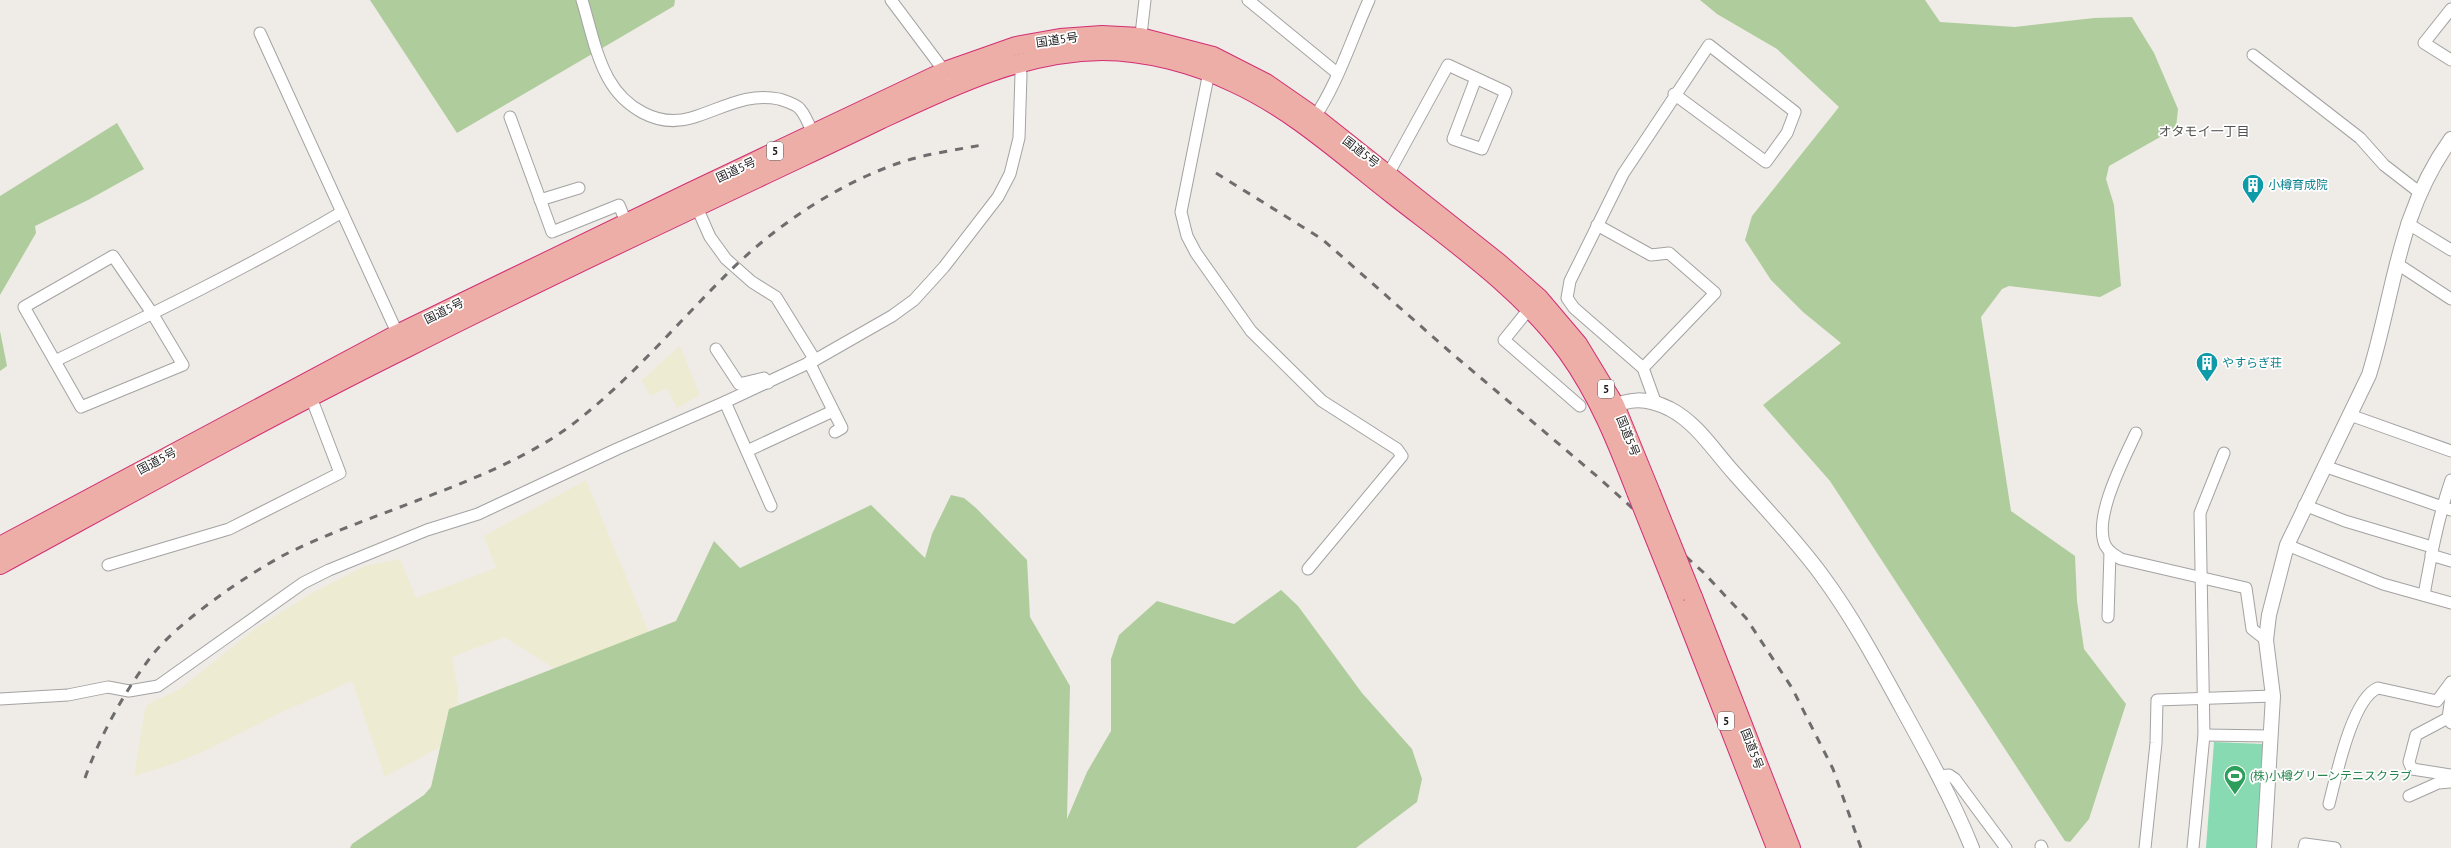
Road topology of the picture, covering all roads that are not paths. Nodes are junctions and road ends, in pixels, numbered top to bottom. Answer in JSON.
{"nodes":[{"id":1,"x":582,"y":0,"type":"edge"},
{"id":2,"x":891,"y":0,"type":"edge"},
{"id":3,"x":1145,"y":0,"type":"edge"},
{"id":4,"x":1248,"y":0,"type":"edge"},
{"id":5,"x":1369,"y":0,"type":"edge"},
{"id":6,"x":2451,"y":9,"type":"edge"},
{"id":7,"x":260,"y":33,"type":"dead end"},
{"id":8,"x":1139,"y":45,"type":"junction"},
{"id":9,"x":2253,"y":55,"type":"dead end"},
{"id":10,"x":2451,"y":60,"type":"edge"},
{"id":11,"x":1019,"y":63,"type":"junction"},
{"id":12,"x":1211,"y":64,"type":"junction"},
{"id":13,"x":1336,"y":73,"type":"junction"},
{"id":14,"x":1476,"y":78,"type":"junction"},
{"id":15,"x":950,"y":79,"type":"junction"},
{"id":16,"x":1674,"y":94,"type":"junction"},
{"id":17,"x":510,"y":117,"type":"dead end"},
{"id":18,"x":1311,"y":122,"type":"junction"},
{"id":19,"x":2451,"y":140,"type":"edge"},
{"id":20,"x":816,"y":141,"type":"junction"},
{"id":21,"x":1385,"y":180,"type":"junction"},
{"id":22,"x":579,"y":188,"type":"dead end"},
{"id":23,"x":2419,"y":192,"type":"junction"},
{"id":24,"x":693,"y":199,"type":"junction"},
{"id":25,"x":540,"y":200,"type":"junction"},
{"id":26,"x":342,"y":212,"type":"junction"},
{"id":27,"x":2408,"y":223,"type":"junction"},
{"id":28,"x":1597,"y":225,"type":"junction"},
{"id":29,"x":630,"y":231,"type":"junction"},
{"id":30,"x":2451,"y":250,"type":"edge"},
{"id":31,"x":2396,"y":263,"type":"junction"},
{"id":32,"x":2451,"y":299,"type":"edge"},
{"id":33,"x":1534,"y":303,"type":"junction"},
{"id":34,"x":152,"y":313,"type":"junction"},
{"id":35,"x":401,"y":341,"type":"junction"},
{"id":36,"x":716,"y":349,"type":"dead end"},
{"id":37,"x":812,"y":361,"type":"junction"},
{"id":38,"x":54,"y":362,"type":"junction"},
{"id":39,"x":1643,"y":368,"type":"junction"},
{"id":40,"x":768,"y":383,"type":"junction"},
{"id":41,"x":308,"y":389,"type":"junction"},
{"id":42,"x":725,"y":402,"type":"junction"},
{"id":43,"x":1656,"y":404,"type":"junction"},
{"id":44,"x":1580,"y":406,"type":"dead end"},
{"id":45,"x":1609,"y":408,"type":"junction"},
{"id":46,"x":833,"y":410,"type":"junction"},
{"id":47,"x":2350,"y":415,"type":"junction"},
{"id":48,"x":835,"y":432,"type":"dead end"},
{"id":49,"x":2136,"y":433,"type":"dead end"},
{"id":50,"x":2451,"y":451,"type":"edge"},
{"id":51,"x":747,"y":452,"type":"junction"},
{"id":52,"x":2224,"y":452,"type":"dead end"},
{"id":53,"x":2324,"y":466,"type":"junction"},
{"id":54,"x":2451,"y":480,"type":"edge"},
{"id":55,"x":2304,"y":505,"type":"junction"},
{"id":56,"x":771,"y":506,"type":"dead end"},
{"id":57,"x":2446,"y":508,"type":"edge"},
{"id":58,"x":2286,"y":545,"type":"junction"},
{"id":59,"x":0,"y":546,"type":"edge"},
{"id":60,"x":2431,"y":551,"type":"junction"},
{"id":61,"x":2110,"y":552,"type":"junction"},
{"id":62,"x":2451,"y":561,"type":"edge"},
{"id":63,"x":108,"y":565,"type":"dead end"},
{"id":64,"x":0,"y":566,"type":"edge"},
{"id":65,"x":1308,"y":569,"type":"dead end"},
{"id":66,"x":2201,"y":579,"type":"junction"},
{"id":67,"x":2424,"y":595,"type":"junction"},
{"id":68,"x":1685,"y":596,"type":"junction"},
{"id":69,"x":2451,"y":603,"type":"edge"},
{"id":70,"x":2108,"y":617,"type":"dead end"},
{"id":71,"x":2266,"y":640,"type":"junction"},
{"id":72,"x":2451,"y":682,"type":"edge"},
{"id":73,"x":2273,"y":696,"type":"junction"},
{"id":74,"x":2451,"y":697,"type":"edge"},
{"id":75,"x":2202,"y":698,"type":"junction"},
{"id":76,"x":0,"y":699,"type":"edge"},
{"id":77,"x":2449,"y":721,"type":"edge"},
{"id":78,"x":2204,"y":736,"type":"junction"},
{"id":79,"x":2270,"y":736,"type":"junction"},
{"id":80,"x":2451,"y":775,"type":"edge"},
{"id":81,"x":1939,"y":776,"type":"junction"},
{"id":82,"x":2451,"y":782,"type":"edge"},
{"id":83,"x":2409,"y":796,"type":"dead end"},
{"id":84,"x":2329,"y":804,"type":"dead end"},
{"id":85,"x":1776,"y":848,"type":"edge"},
{"id":86,"x":1791,"y":848,"type":"edge"},
{"id":87,"x":1972,"y":848,"type":"edge"},
{"id":88,"x":2006,"y":848,"type":"edge"},
{"id":89,"x":2145,"y":848,"type":"edge"},
{"id":90,"x":2193,"y":848,"type":"edge"},
{"id":91,"x":2264,"y":848,"type":"edge"},
{"id":92,"x":2304,"y":848,"type":"edge"},
{"id":93,"x":2335,"y":848,"type":"edge"}],
"edges":[{"from":1,"to":20,"type":"street"},
{"from":2,"to":15,"type":"street"},
{"from":3,"to":8,"type":"street"},
{"from":4,"to":13,"type":"street"},
{"from":5,"to":13,"type":"street"},
{"from":6,"to":10,"type":"street"},
{"from":7,"to":26,"type":"street"},
{"from":8,"to":11,"type":"highway","name":"国道5号","number":"5"},
{"from":8,"to":12,"type":"highway","name":"国道5号","number":"5"},
{"from":8,"to":15,"type":"highway","name":"国道5号","number":"5"},
{"from":9,"to":23,"type":"street"},
{"from":11,"to":15,"type":"highway","name":"国道5号","number":"5"},
{"from":11,"to":37,"type":"street"},
{"from":12,"to":18,"type":"highway","name":"国道5号","number":"5"},
{"from":12,"to":65,"type":"street"},
{"from":13,"to":18,"type":"street"},
{"from":14,"to":14,"type":"street"},
{"from":14,"to":21,"type":"street"},
{"from":15,"to":20,"type":"highway","name":"国道5号","number":"5"},
{"from":16,"to":16,"type":"street"},
{"from":16,"to":28,"type":"street"},
{"from":17,"to":25,"type":"street"},
{"from":18,"to":21,"type":"highway","name":"国道5号","number":"5"},
{"from":19,"to":23,"type":"street"},
{"from":20,"to":24,"type":"highway","name":"国道5号","number":"5"},
{"from":21,"to":33,"type":"highway","name":"国道5号","number":"5"},
{"from":22,"to":25,"type":"street"},
{"from":23,"to":27,"type":"street"},
{"from":24,"to":29,"type":"highway","name":"国道5号","number":"5"},
{"from":24,"to":37,"type":"street"},
{"from":25,"to":29,"type":"street"},
{"from":26,"to":34,"type":"street"},
{"from":26,"to":35,"type":"street"},
{"from":27,"to":30,"type":"street"},
{"from":27,"to":31,"type":"street"},
{"from":28,"to":39,"type":"street"},
{"from":28,"to":39,"type":"street"},
{"from":29,"to":35,"type":"highway","name":"国道5号","number":"5"},
{"from":31,"to":32,"type":"street"},
{"from":31,"to":47,"type":"street"},
{"from":33,"to":44,"type":"street"},
{"from":33,"to":45,"type":"highway","name":"国道5号","number":"5"},
{"from":34,"to":38,"type":"street"},
{"from":34,"to":38,"type":"street"},
{"from":34,"to":38,"type":"street"},
{"from":35,"to":41,"type":"highway","name":"国道5号","number":"5"},
{"from":36,"to":40,"type":"street"},
{"from":37,"to":40,"type":"street"},
{"from":37,"to":46,"type":"street"},
{"from":39,"to":43,"type":"street"},
{"from":40,"to":42,"type":"street"},
{"from":41,"to":59,"type":"highway","name":"国道5号","number":"5"},
{"from":41,"to":63,"type":"street"},
{"from":41,"to":64,"type":"highway","name":"国道5号","number":"5"},
{"from":42,"to":51,"type":"street"},
{"from":42,"to":76,"type":"street"},
{"from":43,"to":45,"type":"street"},
{"from":43,"to":81,"type":"street"},
{"from":45,"to":68,"type":"highway","name":"国道5号","number":"5","bridge":true},
{"from":46,"to":48,"type":"street"},
{"from":46,"to":51,"type":"street"},
{"from":47,"to":50,"type":"street"},
{"from":47,"to":53,"type":"street"},
{"from":49,"to":61,"type":"street"},
{"from":51,"to":56,"type":"street"},
{"from":52,"to":66,"type":"street"},
{"from":53,"to":55,"type":"street"},
{"from":53,"to":57,"type":"street"},
{"from":54,"to":57,"type":"street"},
{"from":55,"to":58,"type":"street"},
{"from":55,"to":60,"type":"street"},
{"from":57,"to":60,"type":"street"},
{"from":58,"to":67,"type":"street"},
{"from":58,"to":71,"type":"street"},
{"from":60,"to":62,"type":"street"},
{"from":60,"to":67,"type":"street"},
{"from":61,"to":66,"type":"street"},
{"from":61,"to":70,"type":"street"},
{"from":66,"to":71,"type":"street"},
{"from":66,"to":75,"type":"street"},
{"from":67,"to":69,"type":"street"},
{"from":68,"to":85,"type":"highway","name":"国道5号","number":"5"},
{"from":68,"to":86,"type":"highway","name":"国道5号","number":"5"},
{"from":71,"to":73,"type":"street"},
{"from":72,"to":84,"type":"street"},
{"from":73,"to":75,"type":"street"},
{"from":73,"to":79,"type":"street"},
{"from":74,"to":77,"type":"street"},
{"from":75,"to":78,"type":"street"},
{"from":75,"to":89,"type":"street"},
{"from":77,"to":80,"type":"street"},
{"from":78,"to":79,"type":"street"},
{"from":78,"to":90,"type":"street"},
{"from":79,"to":91,"type":"street"},
{"from":81,"to":87,"type":"street"},
{"from":81,"to":88,"type":"street"},
{"from":82,"to":83,"type":"street"},
{"from":92,"to":93,"type":"street"}]}
